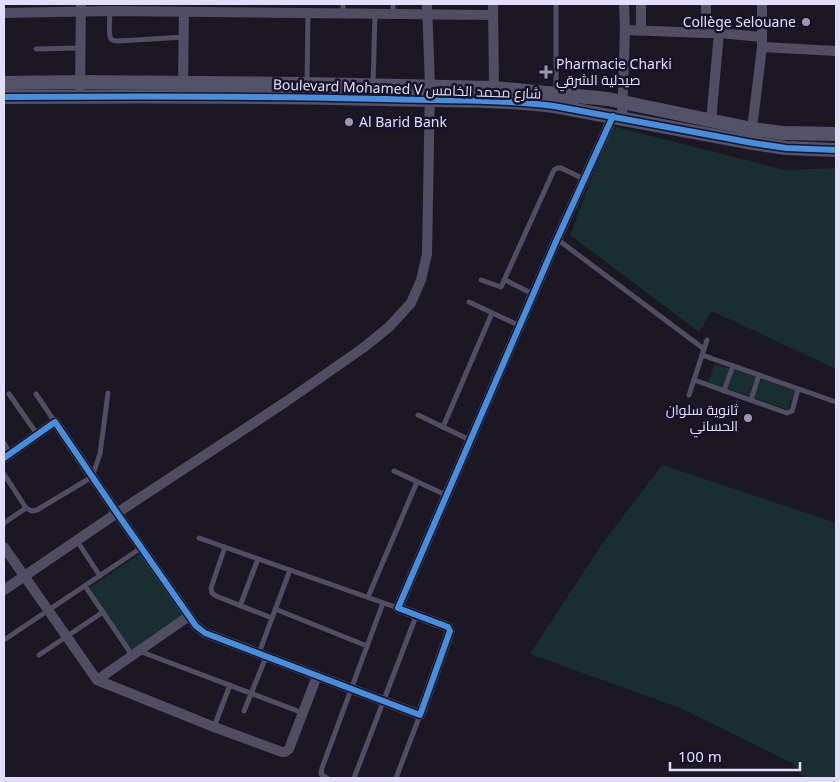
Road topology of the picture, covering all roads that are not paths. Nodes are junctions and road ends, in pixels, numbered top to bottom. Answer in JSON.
{"nodes":[{"id":1,"x":427,"y":4,"type":"edge"},
{"id":2,"x":493,"y":4,"type":"edge"},
{"id":3,"x":556,"y":4,"type":"edge"},
{"id":4,"x":624,"y":4,"type":"edge"},
{"id":5,"x":641,"y":4,"type":"edge"},
{"id":6,"x":706,"y":4,"type":"edge"},
{"id":7,"x":762,"y":4,"type":"edge"},
{"id":8,"x":81,"y":8,"type":"edge"},
{"id":9,"x":197,"y":8,"type":"edge"},
{"id":10,"x":258,"y":8,"type":"edge"},
{"id":11,"x":116,"y":9,"type":"edge"},
{"id":12,"x":343,"y":9,"type":"edge"},
{"id":13,"x":393,"y":9,"type":"edge"},
{"id":14,"x":184,"y":12,"type":"junction"},
{"id":15,"x":4,"y":13,"type":"edge"},
{"id":16,"x":308,"y":13,"type":"junction"},
{"id":17,"x":375,"y":14,"type":"junction"},
{"id":18,"x":428,"y":15,"type":"junction"},
{"id":19,"x":493,"y":16,"type":"junction"},
{"id":20,"x":625,"y":30,"type":"junction"},
{"id":21,"x":641,"y":31,"type":"junction"},
{"id":22,"x":706,"y":33,"type":"junction"},
{"id":23,"x":719,"y":33,"type":"junction"},
{"id":24,"x":184,"y":37,"type":"junction"},
{"id":25,"x":762,"y":42,"type":"junction"},
{"id":26,"x":79,"y":48,"type":"junction"},
{"id":27,"x":36,"y":49,"type":"dead end"},
{"id":28,"x":836,"y":51,"type":"edge"},
{"id":29,"x":4,"y":83,"type":"edge"},
{"id":30,"x":183,"y":83,"type":"junction"},
{"id":31,"x":306,"y":84,"type":"junction"},
{"id":32,"x":373,"y":86,"type":"junction"},
{"id":33,"x":430,"y":86,"type":"junction"},
{"id":34,"x":494,"y":88,"type":"junction"},
{"id":35,"x":80,"y":89,"type":"junction"},
{"id":36,"x":556,"y":94,"type":"junction"},
{"id":37,"x":4,"y":97,"type":"edge"},
{"id":38,"x":430,"y":101,"type":"junction"},
{"id":39,"x":623,"y":102,"type":"junction"},
{"id":40,"x":617,"y":117,"type":"junction"},
{"id":41,"x":711,"y":121,"type":"junction"},
{"id":42,"x":752,"y":129,"type":"junction"},
{"id":43,"x":836,"y":134,"type":"edge"},
{"id":44,"x":836,"y":150,"type":"edge"},
{"id":45,"x":584,"y":179,"type":"junction"},
{"id":46,"x":557,"y":239,"type":"junction"},
{"id":47,"x":481,"y":280,"type":"dead end"},
{"id":48,"x":505,"y":280,"type":"junction"},
{"id":49,"x":534,"y":294,"type":"junction"},
{"id":50,"x":469,"y":302,"type":"dead end"},
{"id":51,"x":492,"y":313,"type":"junction"},
{"id":52,"x":520,"y":326,"type":"junction"},
{"id":53,"x":707,"y":340,"type":"dead end"},
{"id":54,"x":703,"y":352,"type":"junction"},
{"id":55,"x":733,"y":366,"type":"junction"},
{"id":56,"x":759,"y":375,"type":"junction"},
{"id":57,"x":694,"y":380,"type":"junction"},
{"id":58,"x":798,"y":389,"type":"junction"},
{"id":59,"x":724,"y":391,"type":"junction"},
{"id":60,"x":108,"y":393,"type":"dead end"},
{"id":61,"x":9,"y":394,"type":"dead end"},
{"id":62,"x":36,"y":394,"type":"dead end"},
{"id":63,"x":689,"y":395,"type":"dead end"},
{"id":64,"x":751,"y":400,"type":"junction"},
{"id":65,"x":836,"y":402,"type":"edge"},
{"id":66,"x":418,"y":415,"type":"dead end"},
{"id":67,"x":56,"y":422,"type":"junction"},
{"id":68,"x":443,"y":427,"type":"junction"},
{"id":69,"x":38,"y":435,"type":"junction"},
{"id":70,"x":470,"y":440,"type":"junction"},
{"id":71,"x":4,"y":444,"type":"edge"},
{"id":72,"x":7,"y":456,"type":"edge"},
{"id":73,"x":394,"y":471,"type":"dead end"},
{"id":74,"x":4,"y":474,"type":"edge"},
{"id":75,"x":92,"y":476,"type":"junction"},
{"id":76,"x":417,"y":482,"type":"junction"},
{"id":77,"x":446,"y":495,"type":"junction"},
{"id":78,"x":26,"y":508,"type":"junction"},
{"id":79,"x":117,"y":513,"type":"junction"},
{"id":80,"x":4,"y":523,"type":"edge"},
{"id":81,"x":199,"y":538,"type":"dead end"},
{"id":82,"x":77,"y":541,"type":"junction"},
{"id":83,"x":4,"y":547,"type":"edge"},
{"id":84,"x":225,"y":547,"type":"junction"},
{"id":85,"x":141,"y":548,"type":"junction"},
{"id":86,"x":258,"y":559,"type":"junction"},
{"id":87,"x":290,"y":570,"type":"junction"},
{"id":88,"x":100,"y":576,"type":"junction"},
{"id":89,"x":25,"y":577,"type":"junction"},
{"id":90,"x":85,"y":586,"type":"junction"},
{"id":91,"x":4,"y":590,"type":"edge"},
{"id":92,"x":368,"y":598,"type":"junction"},
{"id":93,"x":383,"y":603,"type":"junction"},
{"id":94,"x":240,"y":606,"type":"junction"},
{"id":95,"x":398,"y":608,"type":"junction"},
{"id":96,"x":275,"y":609,"type":"junction"},
{"id":97,"x":48,"y":610,"type":"junction"},
{"id":98,"x":103,"y":612,"type":"junction"},
{"id":99,"x":189,"y":616,"type":"junction"},
{"id":100,"x":416,"y":616,"type":"junction"},
{"id":101,"x":272,"y":618,"type":"junction"},
{"id":102,"x":66,"y":636,"type":"junction"},
{"id":103,"x":4,"y":640,"type":"edge"},
{"id":104,"x":367,"y":646,"type":"junction"},
{"id":105,"x":135,"y":653,"type":"junction"},
{"id":106,"x":39,"y":655,"type":"dead end"},
{"id":107,"x":262,"y":655,"type":"junction"},
{"id":108,"x":317,"y":676,"type":"junction"},
{"id":109,"x":97,"y":680,"type":"junction"},
{"id":110,"x":230,"y":685,"type":"junction"},
{"id":111,"x":351,"y":689,"type":"junction"},
{"id":112,"x":251,"y":693,"type":"junction"},
{"id":113,"x":384,"y":701,"type":"junction"},
{"id":114,"x":244,"y":710,"type":"dead end"},
{"id":115,"x":303,"y":713,"type":"junction"},
{"id":116,"x":420,"y":715,"type":"junction"},
{"id":117,"x":214,"y":727,"type":"junction"},
{"id":118,"x":327,"y":778,"type":"edge"},
{"id":119,"x":354,"y":778,"type":"edge"},
{"id":120,"x":396,"y":778,"type":"edge"}],
"edges":[{"from":1,"to":18,"type":"street"},
{"from":2,"to":19,"type":"street"},
{"from":3,"to":36,"type":"lane"},
{"from":4,"to":20,"type":"street"},
{"from":5,"to":21,"type":"street"},
{"from":6,"to":22,"type":"street"},
{"from":7,"to":25,"type":"street"},
{"from":8,"to":11,"type":"street"},
{"from":8,"to":15,"type":"street"},
{"from":8,"to":26,"type":"street"},
{"from":9,"to":10,"type":"street"},
{"from":9,"to":14,"type":"street"},
{"from":10,"to":16,"type":"street"},
{"from":11,"to":14,"type":"street"},
{"from":11,"to":24,"type":"lane"},
{"from":12,"to":16,"type":"street"},
{"from":12,"to":17,"type":"street"},
{"from":13,"to":17,"type":"street"},
{"from":13,"to":18,"type":"street"},
{"from":14,"to":24,"type":"street"},
{"from":16,"to":31,"type":"lane"},
{"from":17,"to":32,"type":"lane"},
{"from":18,"to":19,"type":"street"},
{"from":18,"to":33,"type":"street"},
{"from":19,"to":34,"type":"street"},
{"from":20,"to":21,"type":"street"},
{"from":20,"to":39,"type":"street"},
{"from":21,"to":22,"type":"street"},
{"from":22,"to":23,"type":"street"},
{"from":23,"to":25,"type":"street"},
{"from":23,"to":41,"type":"street"},
{"from":24,"to":30,"type":"street"},
{"from":25,"to":28,"type":"street"},
{"from":25,"to":42,"type":"street"},
{"from":26,"to":27,"type":"lane"},
{"from":26,"to":35,"type":"street"},
{"from":29,"to":35,"type":"street","name":"Boulevard Mohamed V شارع محمد الخامس"},
{"from":30,"to":31,"type":"street","name":"Boulevard Mohamed V شارع محمد الخامس"},
{"from":30,"to":35,"type":"street","name":"Boulevard Mohamed V شارع محمد الخامس"},
{"from":31,"to":32,"type":"street","name":"Boulevard Mohamed V شارع محمد الخامس"},
{"from":32,"to":33,"type":"street","name":"Boulevard Mohamed V شارع محمد الخامس"},
{"from":33,"to":34,"type":"street","name":"Boulevard Mohamed V شارع محمد الخامس"},
{"from":33,"to":38,"type":"street"},
{"from":34,"to":36,"type":"street","name":"Boulevard Mohamed V شارع محمد الخامس"},
{"from":35,"to":37,"type":"street","name":"Boulevard Mohamed V شارع محمد الخامس"},
{"from":35,"to":38,"type":"street","name":"Boulevard Mohamed V شارع محمد الخامس"},
{"from":36,"to":39,"type":"street","name":"Boulevard Mohamed V شارع محمد الخامس"},
{"from":38,"to":40,"type":"street","name":"Boulevard Mohamed V شارع محمد الخامس"},
{"from":38,"to":79,"type":"street"},
{"from":39,"to":40,"type":"street"},
{"from":39,"to":41,"type":"street","name":"Boulevard Mohamed V شارع محمد الخامس"},
{"from":40,"to":44,"type":"street","name":"Boulevard Mohamed V شارع محمد الخامس"},
{"from":40,"to":45,"type":"street"},
{"from":41,"to":42,"type":"street","name":"Boulevard Mohamed V شارع محمد الخامس"},
{"from":42,"to":43,"type":"street","name":"Boulevard Mohamed V شارع محمد الخامس"},
{"from":45,"to":46,"type":"street"},
{"from":45,"to":48,"type":"lane"},
{"from":46,"to":49,"type":"street"},
{"from":46,"to":54,"type":"lane"},
{"from":47,"to":48,"type":"lane"},
{"from":48,"to":49,"type":"lane"},
{"from":49,"to":52,"type":"street"},
{"from":50,"to":51,"type":"lane"},
{"from":51,"to":52,"type":"lane"},
{"from":51,"to":68,"type":"lane"},
{"from":52,"to":70,"type":"street"},
{"from":53,"to":54,"type":"lane"},
{"from":54,"to":55,"type":"lane"},
{"from":54,"to":57,"type":"lane"},
{"from":55,"to":56,"type":"lane"},
{"from":55,"to":59,"type":"lane"},
{"from":56,"to":58,"type":"lane"},
{"from":56,"to":64,"type":"lane"},
{"from":57,"to":59,"type":"lane"},
{"from":57,"to":63,"type":"lane"},
{"from":58,"to":64,"type":"lane"},
{"from":58,"to":65,"type":"lane"},
{"from":59,"to":64,"type":"lane"},
{"from":60,"to":75,"type":"lane"},
{"from":61,"to":69,"type":"lane"},
{"from":62,"to":67,"type":"lane"},
{"from":66,"to":68,"type":"lane"},
{"from":67,"to":69,"type":"street"},
{"from":67,"to":75,"type":"street"},
{"from":68,"to":70,"type":"lane"},
{"from":69,"to":72,"type":"street"},
{"from":70,"to":77,"type":"street"},
{"from":71,"to":72,"type":"lane"},
{"from":73,"to":76,"type":"lane"},
{"from":74,"to":78,"type":"lane"},
{"from":75,"to":78,"type":"lane"},
{"from":75,"to":79,"type":"street"},
{"from":76,"to":77,"type":"lane"},
{"from":76,"to":92,"type":"lane"},
{"from":77,"to":95,"type":"street"},
{"from":78,"to":80,"type":"lane"},
{"from":79,"to":82,"type":"street"},
{"from":79,"to":85,"type":"street"},
{"from":81,"to":84,"type":"lane"},
{"from":82,"to":88,"type":"lane"},
{"from":82,"to":89,"type":"street"},
{"from":83,"to":89,"type":"street"},
{"from":84,"to":86,"type":"lane"},
{"from":84,"to":94,"type":"lane"},
{"from":85,"to":88,"type":"lane"},
{"from":85,"to":99,"type":"street"},
{"from":86,"to":87,"type":"lane"},
{"from":86,"to":94,"type":"lane"},
{"from":87,"to":92,"type":"lane"},
{"from":87,"to":96,"type":"lane"},
{"from":88,"to":90,"type":"lane"},
{"from":89,"to":91,"type":"street"},
{"from":89,"to":97,"type":"street"},
{"from":90,"to":97,"type":"lane"},
{"from":90,"to":98,"type":"lane"},
{"from":92,"to":93,"type":"lane"},
{"from":93,"to":95,"type":"lane"},
{"from":93,"to":104,"type":"lane"},
{"from":94,"to":101,"type":"lane"},
{"from":95,"to":100,"type":"street"},
{"from":96,"to":101,"type":"lane"},
{"from":96,"to":104,"type":"lane"},
{"from":97,"to":102,"type":"street"},
{"from":97,"to":103,"type":"lane"},
{"from":98,"to":102,"type":"lane"},
{"from":98,"to":105,"type":"lane"},
{"from":99,"to":105,"type":"street"},
{"from":99,"to":107,"type":"street"},
{"from":100,"to":113,"type":"lane"},
{"from":100,"to":116,"type":"street"},
{"from":101,"to":107,"type":"lane"},
{"from":102,"to":106,"type":"lane"},
{"from":102,"to":109,"type":"street"},
{"from":104,"to":111,"type":"lane"},
{"from":105,"to":109,"type":"street"},
{"from":105,"to":110,"type":"lane"},
{"from":107,"to":108,"type":"street"},
{"from":107,"to":112,"type":"lane"},
{"from":108,"to":111,"type":"street"},
{"from":108,"to":115,"type":"street"},
{"from":109,"to":117,"type":"street"},
{"from":110,"to":112,"type":"lane"},
{"from":110,"to":117,"type":"lane"},
{"from":111,"to":113,"type":"street"},
{"from":111,"to":118,"type":"lane"},
{"from":112,"to":114,"type":"lane"},
{"from":112,"to":115,"type":"lane"},
{"from":113,"to":116,"type":"street"},
{"from":113,"to":119,"type":"lane"},
{"from":115,"to":117,"type":"street"},
{"from":116,"to":120,"type":"lane"}]}
